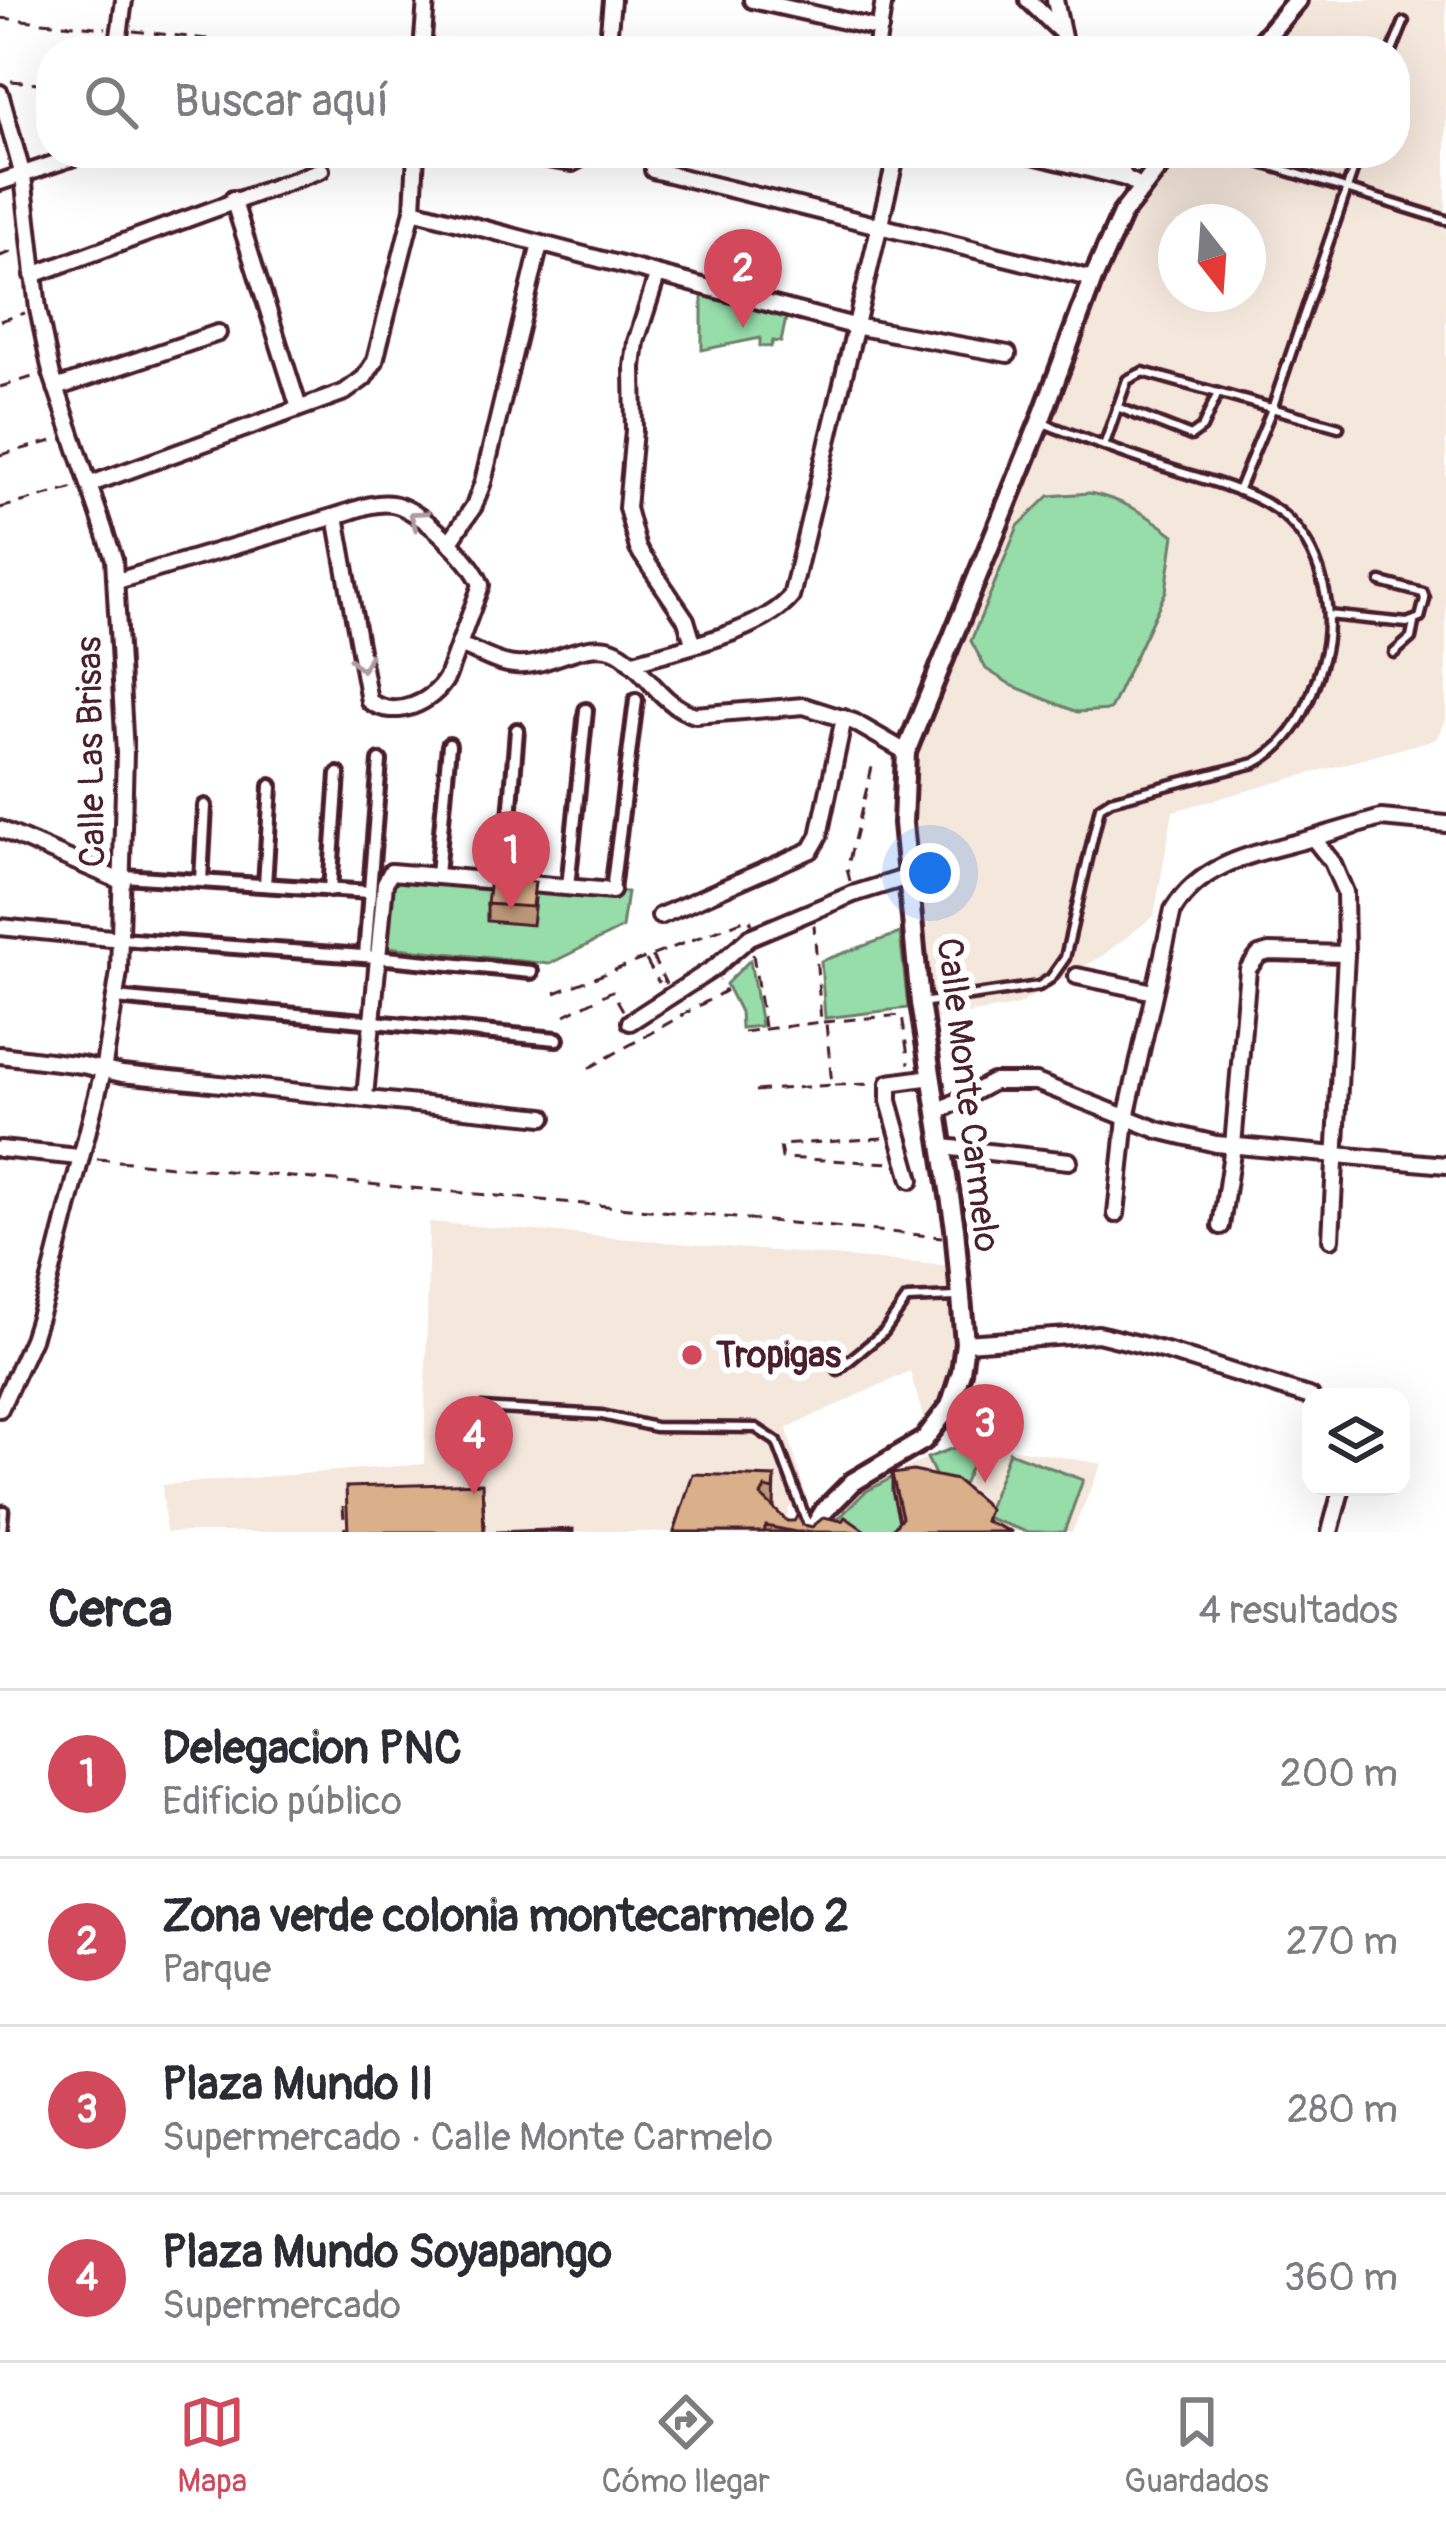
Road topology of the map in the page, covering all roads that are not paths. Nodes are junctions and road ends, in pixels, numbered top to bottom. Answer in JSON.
{"nodes":[{"id":1,"x":124,"y":0,"type":"edge"},
{"id":2,"x":426,"y":0,"type":"edge"},
{"id":3,"x":612,"y":0,"type":"edge"},
{"id":4,"x":752,"y":0,"type":"edge"},
{"id":5,"x":884,"y":0,"type":"edge"},
{"id":6,"x":1028,"y":0,"type":"edge"},
{"id":7,"x":1055,"y":0,"type":"edge"},
{"id":8,"x":1297,"y":0,"type":"edge"},
{"id":9,"x":1403,"y":22,"type":"dead end"},
{"id":10,"x":880,"y":29,"type":"junction"},
{"id":11,"x":1059,"y":30,"type":"junction"},
{"id":12,"x":119,"y":36,"type":"edge"},
{"id":13,"x":423,"y":36,"type":"edge"},
{"id":14,"x":608,"y":36,"type":"edge"},
{"id":15,"x":879,"y":36,"type":"edge"},
{"id":16,"x":1061,"y":36,"type":"edge"},
{"id":17,"x":1267,"y":36,"type":"edge"},
{"id":18,"x":1398,"y":36,"type":"edge"},
{"id":19,"x":0,"y":93,"type":"edge"},
{"id":20,"x":47,"y":168,"type":"edge"},
{"id":21,"x":415,"y":168,"type":"edge"},
{"id":22,"x":893,"y":168,"type":"edge"},
{"id":23,"x":1080,"y":168,"type":"edge"},
{"id":24,"x":1123,"y":168,"type":"edge"},
{"id":25,"x":1150,"y":168,"type":"edge"},
{"id":26,"x":1280,"y":168,"type":"edge"},
{"id":27,"x":1354,"y":168,"type":"edge"},
{"id":28,"x":321,"y":170,"type":"dead end"},
{"id":29,"x":652,"y":170,"type":"dead end"},
{"id":30,"x":23,"y":176,"type":"junction"},
{"id":31,"x":0,"y":182,"type":"edge"},
{"id":32,"x":1133,"y":182,"type":"junction"},
{"id":33,"x":1347,"y":188,"type":"junction"},
{"id":34,"x":233,"y":199,"type":"junction"},
{"id":35,"x":413,"y":210,"type":"junction"},
{"id":36,"x":1446,"y":220,"type":"edge"},
{"id":37,"x":877,"y":228,"type":"junction"},
{"id":38,"x":540,"y":244,"type":"junction"},
{"id":39,"x":33,"y":274,"type":"junction"},
{"id":40,"x":657,"y":276,"type":"junction"},
{"id":41,"x":1093,"y":279,"type":"junction"},
{"id":42,"x":854,"y":326,"type":"junction"},
{"id":43,"x":218,"y":333,"type":"dead end"},
{"id":44,"x":1008,"y":354,"type":"dead end"},
{"id":45,"x":56,"y":388,"type":"junction"},
{"id":46,"x":1218,"y":393,"type":"junction"},
{"id":47,"x":1117,"y":407,"type":"junction"},
{"id":48,"x":299,"y":408,"type":"junction"},
{"id":49,"x":1272,"y":410,"type":"junction"},
{"id":50,"x":1040,"y":422,"type":"junction"},
{"id":51,"x":1340,"y":427,"type":"dead end"},
{"id":52,"x":1104,"y":446,"type":"junction"},
{"id":53,"x":91,"y":484,"type":"junction"},
{"id":54,"x":1238,"y":491,"type":"junction"},
{"id":55,"x":336,"y":516,"type":"junction"},
{"id":56,"x":449,"y":543,"type":"junction"},
{"id":57,"x":117,"y":581,"type":"junction"},
{"id":58,"x":1381,"y":582,"type":"dead end"},
{"id":59,"x":1328,"y":614,"type":"junction"},
{"id":60,"x":1414,"y":622,"type":"junction"},
{"id":61,"x":693,"y":643,"type":"junction"},
{"id":62,"x":461,"y":646,"type":"junction"},
{"id":63,"x":1394,"y":653,"type":"dead end"},
{"id":64,"x":631,"y":663,"type":"junction"},
{"id":65,"x":637,"y":700,"type":"dead end"},
{"id":66,"x":586,"y":710,"type":"dead end"},
{"id":67,"x":844,"y":718,"type":"junction"},
{"id":68,"x":518,"y":730,"type":"dead end"},
{"id":69,"x":449,"y":745,"type":"dead end"},
{"id":70,"x":906,"y":752,"type":"junction"},
{"id":71,"x":380,"y":761,"type":"dead end"},
{"id":72,"x":338,"y":774,"type":"dead end"},
{"id":73,"x":271,"y":786,"type":"dead end"},
{"id":74,"x":205,"y":806,"type":"dead end"},
{"id":75,"x":1446,"y":824,"type":"edge"},
{"id":76,"x":0,"y":829,"type":"edge"},
{"id":77,"x":1313,"y":838,"type":"junction"},
{"id":78,"x":437,"y":874,"type":"junction"},
{"id":79,"x":908,"y":877,"type":"junction"},
{"id":80,"x":123,"y":879,"type":"junction"},
{"id":81,"x":201,"y":881,"type":"junction"},
{"id":82,"x":505,"y":881,"type":"junction"},
{"id":83,"x":265,"y":885,"type":"junction"},
{"id":84,"x":568,"y":887,"type":"junction"},
{"id":85,"x":330,"y":890,"type":"junction"},
{"id":86,"x":612,"y":891,"type":"joint"},
{"id":87,"x":370,"y":892,"type":"junction"},
{"id":88,"x":660,"y":916,"type":"dead end"},
{"id":89,"x":0,"y":927,"type":"edge"},
{"id":90,"x":121,"y":939,"type":"junction"},
{"id":91,"x":1346,"y":955,"type":"junction"},
{"id":92,"x":371,"y":956,"type":"junction"},
{"id":93,"x":531,"y":972,"type":"dead end"},
{"id":94,"x":1078,"y":976,"type":"dead end"},
{"id":95,"x":1154,"y":992,"type":"junction"},
{"id":96,"x":115,"y":998,"type":"junction"},
{"id":97,"x":920,"y":1003,"type":"junction"},
{"id":98,"x":371,"y":1020,"type":"junction"},
{"id":99,"x":630,"y":1022,"type":"road end"},
{"id":100,"x":557,"y":1039,"type":"dead end"},
{"id":101,"x":0,"y":1055,"type":"edge"},
{"id":102,"x":103,"y":1071,"type":"junction"},
{"id":103,"x":927,"y":1078,"type":"junction"},
{"id":104,"x":364,"y":1097,"type":"junction"},
{"id":105,"x":939,"y":1112,"type":"junction"},
{"id":106,"x":544,"y":1117,"type":"dead end"},
{"id":107,"x":1126,"y":1118,"type":"junction"},
{"id":108,"x":1233,"y":1146,"type":"junction"},
{"id":109,"x":944,"y":1147,"type":"junction"},
{"id":110,"x":0,"y":1149,"type":"edge"},
{"id":111,"x":1336,"y":1155,"type":"junction"},
{"id":112,"x":79,"y":1157,"type":"junction"},
{"id":113,"x":1069,"y":1161,"type":"dead end"},
{"id":114,"x":1446,"y":1165,"type":"edge"},
{"id":115,"x":911,"y":1180,"type":"dead end"},
{"id":116,"x":1116,"y":1214,"type":"dead end"},
{"id":117,"x":1220,"y":1226,"type":"dead end"},
{"id":118,"x":1331,"y":1239,"type":"dead end"},
{"id":119,"x":959,"y":1297,"type":"junction"},
{"id":120,"x":965,"y":1343,"type":"junction"},
{"id":121,"x":838,"y":1370,"type":"dead end"},
{"id":122,"x":1302,"y":1394,"type":"edge"},
{"id":123,"x":0,"y":1408,"type":"edge"},
{"id":124,"x":482,"y":1408,"type":"dead end"},
{"id":125,"x":1340,"y":1496,"type":"edge"},
{"id":126,"x":4,"y":1510,"type":"dead end"},
{"id":127,"x":2,"y":1532,"type":"edge"},
{"id":128,"x":810,"y":1532,"type":"edge"},
{"id":129,"x":1330,"y":1532,"type":"edge"}],
"edges":[{"from":1,"to":12,"type":"street"},
{"from":2,"to":13,"type":"street"},
{"from":3,"to":14,"type":"street"},
{"from":4,"to":10,"type":"street"},
{"from":5,"to":10,"type":"street"},
{"from":6,"to":11,"type":"street"},
{"from":7,"to":11,"type":"street"},
{"from":8,"to":17,"type":"street"},
{"from":9,"to":18,"type":"lane"},
{"from":10,"to":15,"type":"street"},
{"from":11,"to":16,"type":"street"},
{"from":19,"to":30,"type":"street","name":"Calle Las Brisas"},
{"from":20,"to":30,"type":"street"},
{"from":21,"to":35,"type":"street"},
{"from":22,"to":37,"type":"street"},
{"from":23,"to":32,"type":"street"},
{"from":24,"to":32,"type":"street"},
{"from":25,"to":32,"type":"street","name":"Calle Monte Carmelo"},
{"from":26,"to":33,"type":"lane"},
{"from":27,"to":33,"type":"lane"},
{"from":28,"to":34,"type":"street"},
{"from":29,"to":37,"type":"street"},
{"from":30,"to":31,"type":"street"},
{"from":30,"to":39,"type":"street","name":"Calle Las Brisas"},
{"from":32,"to":41,"type":"street","name":"Calle Monte Carmelo"},
{"from":33,"to":36,"type":"lane"},
{"from":33,"to":49,"type":"lane"},
{"from":34,"to":39,"type":"street"},
{"from":34,"to":48,"type":"street"},
{"from":35,"to":38,"type":"street"},
{"from":35,"to":48,"type":"street"},
{"from":37,"to":41,"type":"street"},
{"from":37,"to":42,"type":"street"},
{"from":38,"to":40,"type":"street"},
{"from":38,"to":56,"type":"street"},
{"from":39,"to":45,"type":"street","name":"Calle Las Brisas"},
{"from":40,"to":42,"type":"street"},
{"from":40,"to":61,"type":"street"},
{"from":41,"to":50,"type":"street","name":"Calle Monte Carmelo"},
{"from":42,"to":44,"type":"street"},
{"from":42,"to":61,"type":"street"},
{"from":43,"to":45,"type":"street"},
{"from":45,"to":53,"type":"street","name":"Calle Las Brisas"},
{"from":46,"to":47,"type":"lane"},
{"from":46,"to":47,"type":"lane"},
{"from":46,"to":49,"type":"lane"},
{"from":47,"to":52,"type":"lane"},
{"from":48,"to":53,"type":"street"},
{"from":49,"to":51,"type":"lane"},
{"from":49,"to":54,"type":"lane"},
{"from":50,"to":52,"type":"lane"},
{"from":50,"to":70,"type":"street","name":"Calle Monte Carmelo"},
{"from":52,"to":54,"type":"lane"},
{"from":53,"to":57,"type":"street","name":"Calle Las Brisas"},
{"from":54,"to":59,"type":"lane"},
{"from":56,"to":55,"type":"street","one_way":true},
{"from":55,"to":57,"type":"street"},
{"from":55,"to":62,"type":"street","one_way":true},
{"from":56,"to":62,"type":"street"},
{"from":57,"to":80,"type":"street","name":"Calle Las Brisas"},
{"from":58,"to":60,"type":"lane"},
{"from":59,"to":60,"type":"lane"},
{"from":59,"to":97,"type":"lane"},
{"from":60,"to":63,"type":"lane"},
{"from":61,"to":64,"type":"street"},
{"from":62,"to":64,"type":"street"},
{"from":64,"to":67,"type":"street"},
{"from":65,"to":86,"type":"street"},
{"from":66,"to":84,"type":"street"},
{"from":67,"to":70,"type":"street"},
{"from":67,"to":88,"type":"street"},
{"from":68,"to":82,"type":"street"},
{"from":69,"to":78,"type":"street"},
{"from":70,"to":79,"type":"street","name":"Calle Monte Carmelo"},
{"from":71,"to":87,"type":"street"},
{"from":72,"to":85,"type":"street"},
{"from":73,"to":83,"type":"street"},
{"from":74,"to":81,"type":"street"},
{"from":75,"to":77,"type":"street"},
{"from":76,"to":80,"type":"street"},
{"from":77,"to":91,"type":"street"},
{"from":77,"to":95,"type":"street"},
{"from":78,"to":82,"type":"street"},
{"from":78,"to":92,"type":"street"},
{"from":79,"to":97,"type":"street","name":"Calle Monte Carmelo"},
{"from":79,"to":99,"type":"street"},
{"from":80,"to":81,"type":"street"},
{"from":80,"to":90,"type":"street","name":"Calle Las Brisas"},
{"from":81,"to":83,"type":"street"},
{"from":82,"to":84,"type":"street"},
{"from":83,"to":85,"type":"street"},
{"from":84,"to":86,"type":"street"},
{"from":85,"to":87,"type":"street"},
{"from":87,"to":92,"type":"street"},
{"from":89,"to":90,"type":"street"},
{"from":90,"to":92,"type":"street"},
{"from":90,"to":96,"type":"street","name":"Calle Las Brisas"},
{"from":91,"to":108,"type":"street"},
{"from":91,"to":111,"type":"street"},
{"from":92,"to":93,"type":"street"},
{"from":92,"to":98,"type":"street"},
{"from":94,"to":95,"type":"street"},
{"from":95,"to":107,"type":"street"},
{"from":96,"to":98,"type":"street"},
{"from":96,"to":102,"type":"street","name":"Calle Las Brisas"},
{"from":97,"to":103,"type":"street","name":"Calle Monte Carmelo"},
{"from":98,"to":100,"type":"street"},
{"from":98,"to":104,"type":"street"},
{"from":101,"to":102,"type":"street"},
{"from":102,"to":104,"type":"street"},
{"from":102,"to":112,"type":"street","name":"Calle Las Brisas"},
{"from":103,"to":105,"type":"street","name":"Calle Monte Carmelo"},
{"from":103,"to":115,"type":"street"},
{"from":104,"to":106,"type":"street"},
{"from":105,"to":107,"type":"street"},
{"from":105,"to":109,"type":"street","name":"Calle Monte Carmelo"},
{"from":107,"to":108,"type":"street"},
{"from":107,"to":116,"type":"street"},
{"from":108,"to":111,"type":"street"},
{"from":108,"to":117,"type":"street"},
{"from":109,"to":113,"type":"street"},
{"from":109,"to":119,"type":"street","name":"Calle Monte Carmelo"},
{"from":110,"to":112,"type":"street"},
{"from":111,"to":114,"type":"street"},
{"from":111,"to":118,"type":"street"},
{"from":112,"to":123,"type":"street","name":"Calle Las Brisas"},
{"from":119,"to":120,"type":"street","name":"Calle Monte Carmelo"},
{"from":119,"to":121,"type":"lane"},
{"from":120,"to":122,"type":"street"},
{"from":120,"to":128,"type":"street","name":"Calle Monte Carmelo"},
{"from":124,"to":128,"type":"lane"},
{"from":125,"to":129,"type":"street"},
{"from":126,"to":127,"type":"lane"}]}
